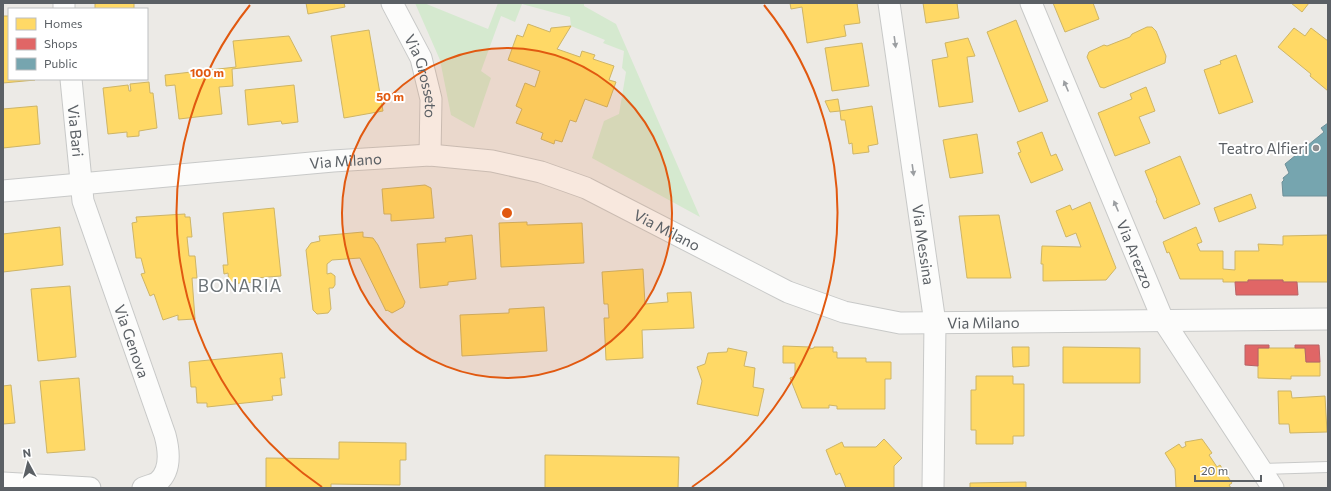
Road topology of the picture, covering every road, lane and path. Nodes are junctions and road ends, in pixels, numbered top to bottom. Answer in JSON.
{"nodes":[{"id":1,"x":392,"y":3,"type":"edge"},
{"id":2,"x":889,"y":3,"type":"edge"},
{"id":3,"x":1031,"y":3,"type":"edge"},
{"id":4,"x":71,"y":80,"type":"edge"},
{"id":5,"x":430,"y":155,"type":"junction"},
{"id":6,"x":81,"y":183,"type":"junction"},
{"id":7,"x":3,"y":191,"type":"edge"},
{"id":8,"x":1328,"y":319,"type":"edge"},
{"id":9,"x":1163,"y":320,"type":"junction"},
{"id":10,"x":934,"y":322,"type":"junction"},
{"id":11,"x":1328,"y":467,"type":"edge"},
{"id":12,"x":1260,"y":469,"type":"junction"},
{"id":13,"x":3,"y":483,"type":"edge"},
{"id":14,"x":90,"y":488,"type":"edge"},
{"id":15,"x":143,"y":488,"type":"edge"},
{"id":16,"x":933,"y":488,"type":"edge"},
{"id":17,"x":1273,"y":488,"type":"edge"}],
"edges":[{"from":1,"to":5,"type":"street","name":"Via Grosseto"},
{"from":2,"to":10,"type":"street","name":"Via Messina","one_way":true},
{"from":9,"to":3,"type":"street","name":"Via Arezzo","one_way":true},
{"from":4,"to":6,"type":"street","name":"Via Bari"},
{"from":5,"to":6,"type":"street","name":"Via Milano"},
{"from":5,"to":10,"type":"street","name":"Via Milano"},
{"from":6,"to":7,"type":"street","name":"Via Milano"},
{"from":6,"to":15,"type":"street","name":"Via Genova"},
{"from":8,"to":9,"type":"street","name":"Via Milano"},
{"from":9,"to":10,"type":"street","name":"Via Milano"},
{"from":9,"to":12,"type":"street","name":"Via Arezzo"},
{"from":10,"to":16,"type":"street","name":"Via Messina"},
{"from":11,"to":12,"type":"lane"},
{"from":12,"to":17,"type":"street","name":"Via Arezzo"},
{"from":13,"to":14,"type":"street"}]}
